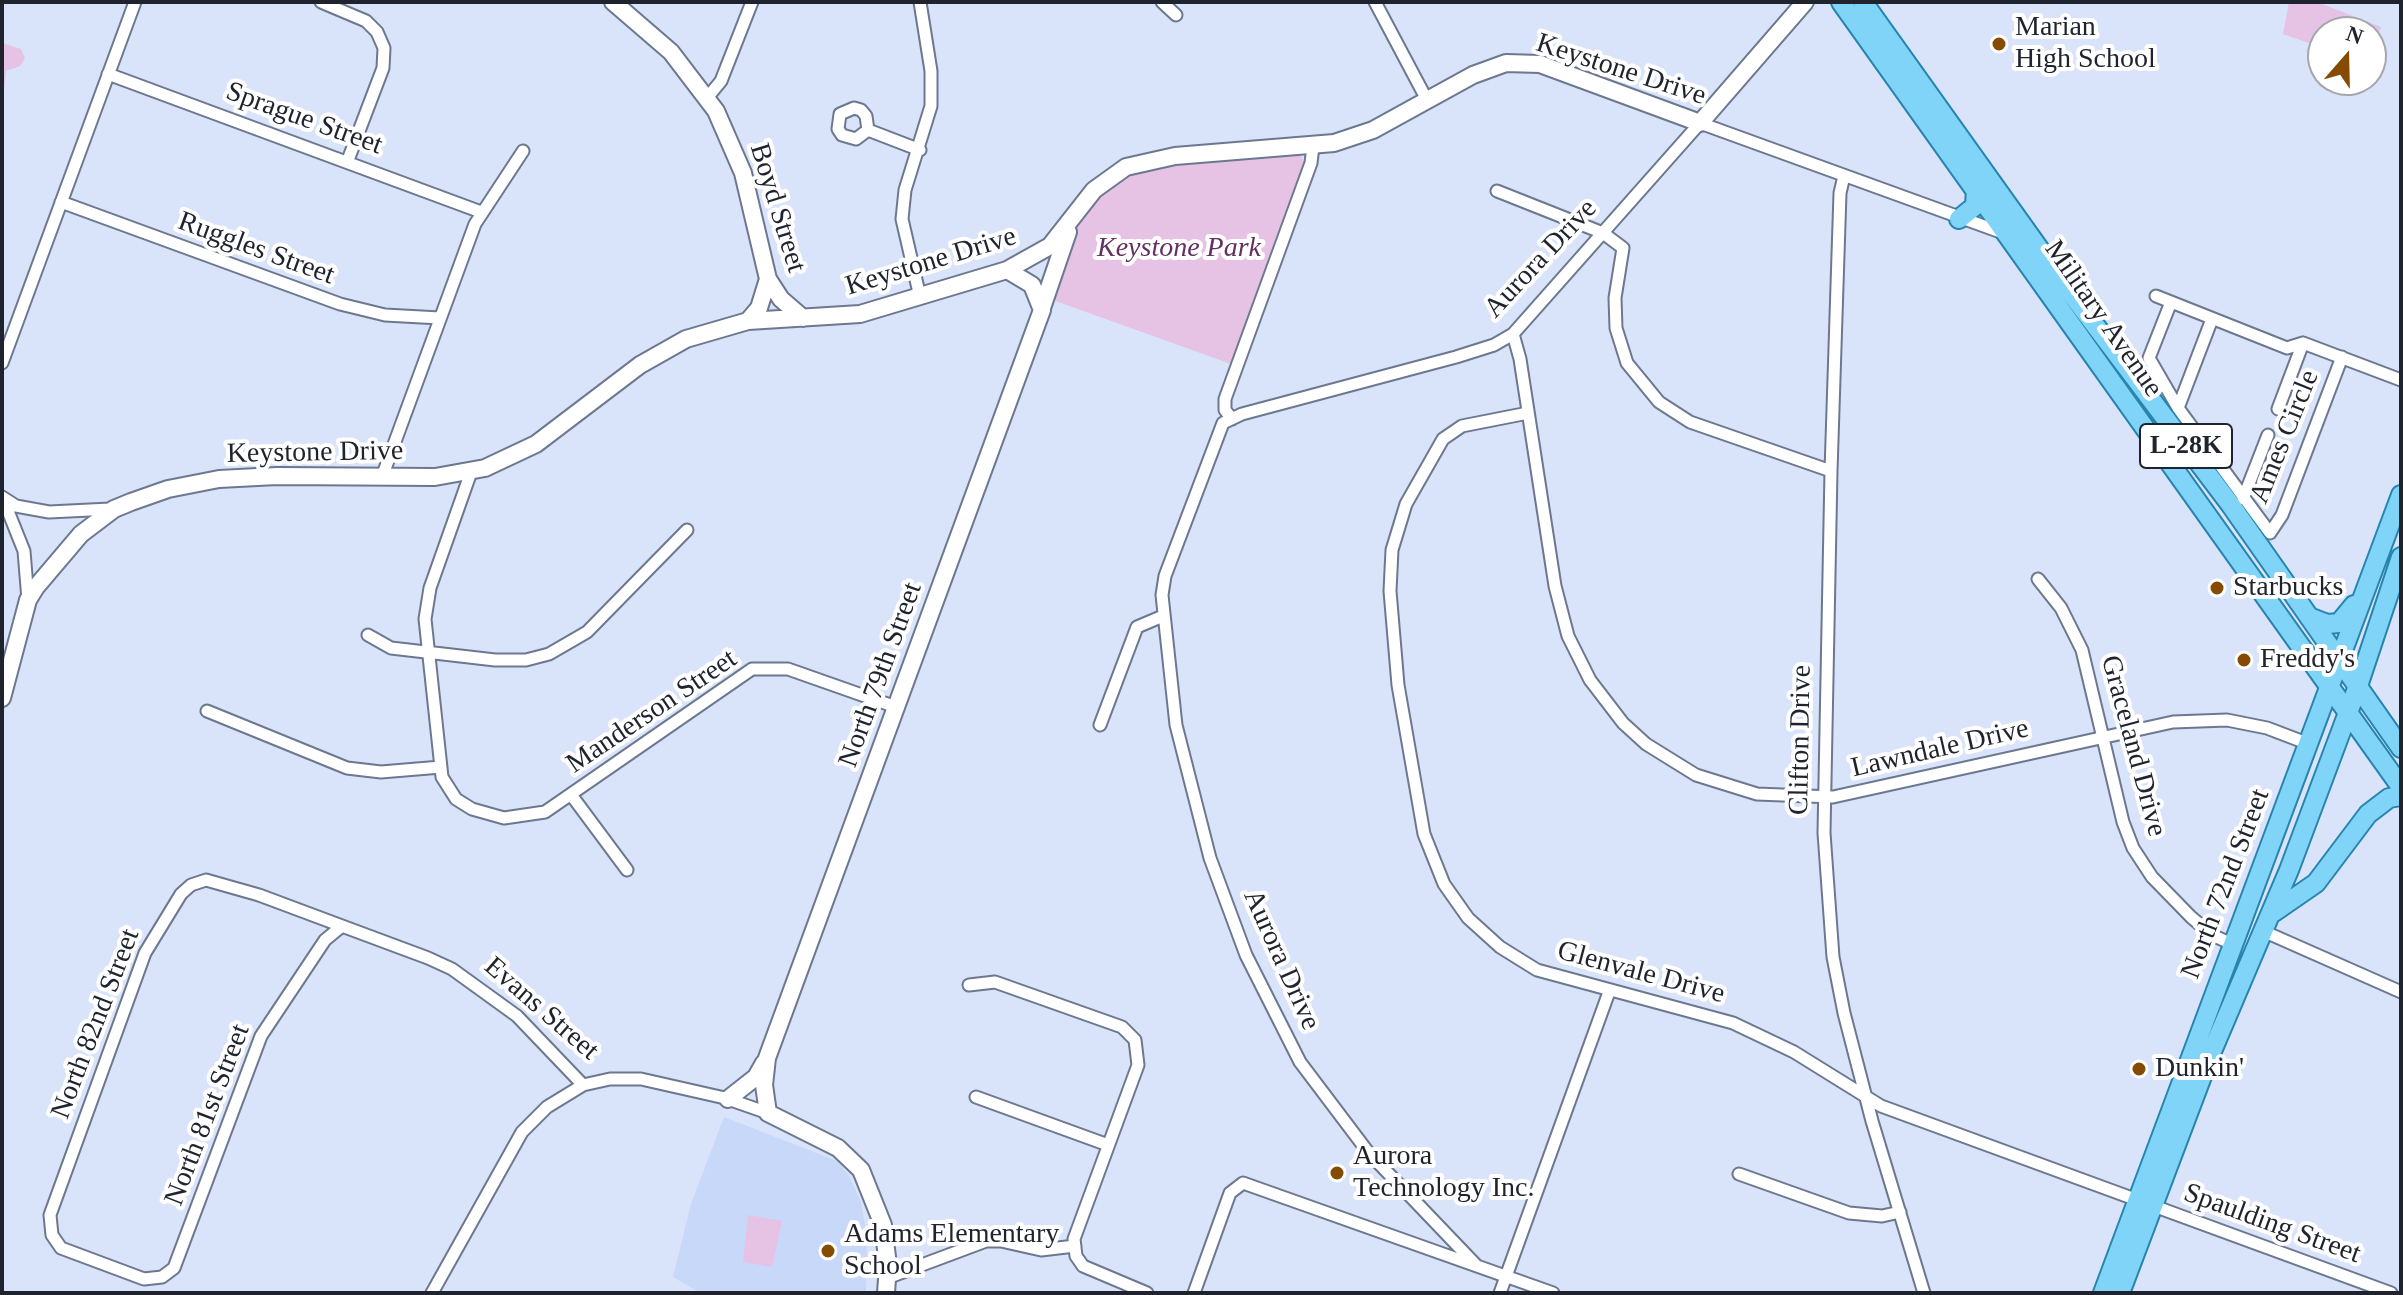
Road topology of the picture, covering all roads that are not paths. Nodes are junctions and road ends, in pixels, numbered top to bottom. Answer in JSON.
{"nodes":[{"id":1,"x":135,"y":2,"type":"edge"},
{"id":2,"x":321,"y":2,"type":"edge"},
{"id":3,"x":613,"y":2,"type":"edge"},
{"id":4,"x":752,"y":2,"type":"edge"},
{"id":5,"x":920,"y":2,"type":"edge"},
{"id":6,"x":1162,"y":2,"type":"edge"},
{"id":7,"x":1375,"y":2,"type":"edge"},
{"id":8,"x":1805,"y":2,"type":"edge"},
{"id":9,"x":1841,"y":2,"type":"edge"},
{"id":10,"x":1863,"y":2,"type":"edge"},
{"id":11,"x":1176,"y":15,"type":"dead end"},
{"id":12,"x":108,"y":74,"type":"junction"},
{"id":13,"x":707,"y":98,"type":"junction"},
{"id":14,"x":1427,"y":100,"type":"junction"},
{"id":15,"x":1700,"y":123,"type":"junction"},
{"id":16,"x":868,"y":130,"type":"dead end"},
{"id":17,"x":1313,"y":146,"type":"junction"},
{"id":18,"x":920,"y":150,"type":"junction"},
{"id":19,"x":523,"y":151,"type":"dead end"},
{"id":20,"x":348,"y":160,"type":"junction"},
{"id":21,"x":1844,"y":176,"type":"junction"},
{"id":22,"x":1976,"y":189,"type":"junction"},
{"id":23,"x":1497,"y":191,"type":"dead end"},
{"id":24,"x":61,"y":202,"type":"junction"},
{"id":25,"x":481,"y":212,"type":"junction"},
{"id":26,"x":1959,"y":219,"type":"junction"},
{"id":27,"x":1070,"y":224,"type":"junction"},
{"id":28,"x":1603,"y":233,"type":"junction"},
{"id":29,"x":2029,"y":234,"type":"junction"},
{"id":30,"x":2008,"y":235,"type":"junction"},
{"id":31,"x":1007,"y":270,"type":"junction"},
{"id":32,"x":768,"y":279,"type":"junction"},
{"id":33,"x":2156,"y":296,"type":"dead end"},
{"id":34,"x":920,"y":297,"type":"junction"},
{"id":35,"x":2171,"y":302,"type":"junction"},
{"id":36,"x":1042,"y":310,"type":"junction"},
{"id":37,"x":440,"y":318,"type":"junction"},
{"id":38,"x":803,"y":318,"type":"junction"},
{"id":39,"x":2212,"y":319,"type":"junction"},
{"id":40,"x":748,"y":321,"type":"junction"},
{"id":41,"x":1513,"y":334,"type":"junction"},
{"id":42,"x":2303,"y":343,"type":"junction"},
{"id":43,"x":2342,"y":357,"type":"junction"},
{"id":44,"x":2,"y":363,"type":"edge"},
{"id":45,"x":2401,"y":380,"type":"edge"},
{"id":46,"x":2178,"y":408,"type":"junction"},
{"id":47,"x":2278,"y":409,"type":"dead end"},
{"id":48,"x":1528,"y":413,"type":"junction"},
{"id":49,"x":1232,"y":419,"type":"junction"},
{"id":50,"x":2268,"y":435,"type":"dead end"},
{"id":51,"x":1831,"y":471,"type":"junction"},
{"id":52,"x":471,"y":472,"type":"junction"},
{"id":53,"x":382,"y":477,"type":"junction"},
{"id":54,"x":2401,"y":495,"type":"edge"},
{"id":55,"x":3,"y":498,"type":"edge"},
{"id":56,"x":2243,"y":499,"type":"junction"},
{"id":57,"x":114,"y":509,"type":"junction"},
{"id":58,"x":687,"y":530,"type":"dead end"},
{"id":59,"x":2401,"y":557,"type":"edge"},
{"id":60,"x":2372,"y":575,"type":"junction"},
{"id":61,"x":2038,"y":579,"type":"dead end"},
{"id":62,"x":28,"y":600,"type":"junction"},
{"id":63,"x":1163,"y":616,"type":"junction"},
{"id":64,"x":2309,"y":617,"type":"junction"},
{"id":65,"x":368,"y":635,"type":"dead end"},
{"id":66,"x":428,"y":652,"type":"junction"},
{"id":67,"x":2340,"y":660,"type":"junction"},
{"id":68,"x":2358,"y":686,"type":"junction"},
{"id":69,"x":2329,"y":687,"type":"junction"},
{"id":70,"x":2,"y":698,"type":"edge"},
{"id":71,"x":896,"y":707,"type":"junction"},
{"id":72,"x":207,"y":711,"type":"dead end"},
{"id":73,"x":2349,"y":712,"type":"junction"},
{"id":74,"x":1100,"y":725,"type":"dead end"},
{"id":75,"x":2104,"y":737,"type":"junction"},
{"id":76,"x":2309,"y":744,"type":"junction"},
{"id":77,"x":2401,"y":748,"type":"edge"},
{"id":78,"x":441,"y":767,"type":"junction"},
{"id":79,"x":2401,"y":787,"type":"edge"},
{"id":80,"x":572,"y":796,"type":"junction"},
{"id":81,"x":2401,"y":796,"type":"edge"},
{"id":82,"x":1822,"y":798,"type":"junction"},
{"id":83,"x":627,"y":870,"type":"dead end"},
{"id":84,"x":213,"y":880,"type":"joint"},
{"id":85,"x":2266,"y":924,"type":"junction"},
{"id":86,"x":342,"y":926,"type":"junction"},
{"id":87,"x":2232,"y":944,"type":"junction"},
{"id":88,"x":969,"y":985,"type":"dead end"},
{"id":89,"x":1609,"y":992,"type":"junction"},
{"id":90,"x":2401,"y":992,"type":"edge"},
{"id":91,"x":767,"y":1058,"type":"junction"},
{"id":92,"x":583,"y":1085,"type":"junction"},
{"id":93,"x":1865,"y":1096,"type":"junction"},
{"id":94,"x":976,"y":1097,"type":"dead end"},
{"id":95,"x":728,"y":1099,"type":"junction"},
{"id":96,"x":768,"y":1113,"type":"junction"},
{"id":97,"x":1108,"y":1145,"type":"junction"},
{"id":98,"x":1739,"y":1174,"type":"dead end"},
{"id":99,"x":2145,"y":1202,"type":"junction"},
{"id":100,"x":1900,"y":1212,"type":"junction"},
{"id":101,"x":1075,"y":1246,"type":"junction"},
{"id":102,"x":183,"y":1249,"type":"joint"},
{"id":103,"x":1476,"y":1265,"type":"junction"},
{"id":104,"x":1506,"y":1276,"type":"junction"},
{"id":105,"x":886,"y":1286,"type":"edge"},
{"id":106,"x":432,"y":1293,"type":"edge"},
{"id":107,"x":1147,"y":1293,"type":"edge"},
{"id":108,"x":1194,"y":1293,"type":"edge"},
{"id":109,"x":1500,"y":1293,"type":"edge"},
{"id":110,"x":1553,"y":1293,"type":"edge"},
{"id":111,"x":1924,"y":1293,"type":"edge"},
{"id":112,"x":2103,"y":1293,"type":"edge"},
{"id":113,"x":2120,"y":1293,"type":"edge"},
{"id":114,"x":2391,"y":1293,"type":"edge"}],
"edges":[{"from":1,"to":12,"type":"street"},
{"from":2,"to":20,"type":"street"},
{"from":3,"to":13,"type":"street","name":"Boyd Street"},
{"from":4,"to":13,"type":"street"},
{"from":5,"to":18,"type":"street"},
{"from":6,"to":11,"type":"street"},
{"from":7,"to":14,"type":"street"},
{"from":8,"to":15,"type":"street","name":"Aurora Drive"},
{"from":9,"to":22,"type":"main road","name":"Military Avenue","number":"L-28K"},
{"from":10,"to":29,"type":"main road","name":"Military Avenue","number":"L-28K"},
{"from":12,"to":20,"type":"street","name":"Sprague Street"},
{"from":12,"to":24,"type":"street"},
{"from":13,"to":32,"type":"street","name":"Boyd Street"},
{"from":14,"to":15,"type":"street","name":"Keystone Drive"},
{"from":14,"to":17,"type":"street","name":"Keystone Drive"},
{"from":15,"to":21,"type":"street","name":"Keystone Drive"},
{"from":15,"to":28,"type":"street","name":"Aurora Drive"},
{"from":16,"to":18,"type":"street"},
{"from":17,"to":27,"type":"street","name":"Keystone Drive"},
{"from":17,"to":49,"type":"street"},
{"from":18,"to":34,"type":"street"},
{"from":19,"to":25,"type":"street"},
{"from":20,"to":25,"type":"street","name":"Sprague Street"},
{"from":21,"to":26,"type":"street","name":"Keystone Drive"},
{"from":21,"to":51,"type":"street","name":"Clifton Drive"},
{"from":22,"to":26,"type":"main road"},
{"from":22,"to":30,"type":"main road","name":"Military Avenue","number":"L-28K"},
{"from":23,"to":28,"type":"street"},
{"from":24,"to":37,"type":"street","name":"Ruggles Street"},
{"from":24,"to":44,"type":"street"},
{"from":25,"to":37,"type":"street"},
{"from":26,"to":30,"type":"street","name":"Keystone Drive"},
{"from":27,"to":31,"type":"street","name":"Keystone Drive"},
{"from":27,"to":36,"type":"street","name":"North 79th Street"},
{"from":28,"to":41,"type":"street","name":"Aurora Drive"},
{"from":28,"to":51,"type":"street"},
{"from":29,"to":30,"type":"street","name":"Keystone Drive"},
{"from":29,"to":64,"type":"main road","name":"Military Avenue","number":"L-28K"},
{"from":30,"to":69,"type":"main road","name":"Military Avenue","number":"L-28K"},
{"from":31,"to":34,"type":"street","name":"Keystone Drive"},
{"from":31,"to":36,"type":"street"},
{"from":32,"to":38,"type":"street","name":"Boyd Street"},
{"from":32,"to":40,"type":"street"},
{"from":33,"to":35,"type":"street"},
{"from":34,"to":38,"type":"street","name":"Keystone Drive"},
{"from":35,"to":39,"type":"street"},
{"from":35,"to":46,"type":"street"},
{"from":36,"to":71,"type":"street","name":"North 79th Street"},
{"from":37,"to":53,"type":"street"},
{"from":38,"to":40,"type":"street","name":"Keystone Drive"},
{"from":39,"to":42,"type":"street"},
{"from":39,"to":46,"type":"street"},
{"from":40,"to":52,"type":"street","name":"Keystone Drive"},
{"from":41,"to":48,"type":"street","name":"Lawndale Drive"},
{"from":41,"to":49,"type":"street","name":"Aurora Drive"},
{"from":42,"to":43,"type":"street"},
{"from":42,"to":47,"type":"street","name":"Ames Circle"},
{"from":43,"to":45,"type":"street"},
{"from":43,"to":56,"type":"street","name":"Ames Circle"},
{"from":46,"to":56,"type":"street"},
{"from":48,"to":82,"type":"street","name":"Lawndale Drive"},
{"from":48,"to":89,"type":"street","name":"Glenvale Drive"},
{"from":49,"to":63,"type":"street","name":"Aurora Drive"},
{"from":50,"to":56,"type":"street","name":"Ames Circle"},
{"from":51,"to":82,"type":"street","name":"Clifton Drive"},
{"from":52,"to":53,"type":"street","name":"Keystone Drive"},
{"from":52,"to":66,"type":"street"},
{"from":53,"to":57,"type":"street","name":"Keystone Drive"},
{"from":54,"to":60,"type":"main road","name":"North 72nd Street"},
{"from":55,"to":57,"type":"street","name":"Keystone Drive"},
{"from":55,"to":62,"type":"street"},
{"from":57,"to":62,"type":"street"},
{"from":58,"to":66,"type":"street"},
{"from":59,"to":68,"type":"main road","name":"North 72nd Street"},
{"from":60,"to":64,"type":"main road"},
{"from":60,"to":67,"type":"main road","name":"North 72nd Street"},
{"from":61,"to":75,"type":"street","name":"Graceland Drive"},
{"from":62,"to":70,"type":"street"},
{"from":63,"to":74,"type":"street"},
{"from":63,"to":103,"type":"street","name":"Aurora Drive"},
{"from":64,"to":67,"type":"main road","name":"Military Avenue","number":"L-28K"},
{"from":65,"to":66,"type":"street"},
{"from":66,"to":78,"type":"street"},
{"from":67,"to":68,"type":"main road","name":"Military Avenue","number":"L-28K"},
{"from":67,"to":69,"type":"main road","name":"North 72nd Street"},
{"from":68,"to":73,"type":"main road","name":"North 72nd Street"},
{"from":68,"to":77,"type":"main road","name":"Military Avenue","number":"L-28K"},
{"from":69,"to":73,"type":"main road","name":"Military Avenue","number":"L-28K"},
{"from":69,"to":76,"type":"main road","name":"North 72nd Street"},
{"from":71,"to":80,"type":"street","name":"Manderson Street"},
{"from":71,"to":91,"type":"street","name":"North 79th Street"},
{"from":72,"to":78,"type":"street"},
{"from":73,"to":79,"type":"main road","name":"Military Avenue","number":"L-28K"},
{"from":73,"to":85,"type":"main road","name":"North 72nd Street"},
{"from":75,"to":76,"type":"street","name":"Lawndale Drive"},
{"from":75,"to":82,"type":"street","name":"Lawndale Drive"},
{"from":75,"to":87,"type":"street","name":"Graceland Drive"},
{"from":76,"to":87,"type":"main road","name":"North 72nd Street"},
{"from":78,"to":80,"type":"street","name":"Manderson Street"},
{"from":80,"to":83,"type":"street"},
{"from":81,"to":85,"type":"main road"},
{"from":82,"to":93,"type":"street","name":"Clifton Drive"},
{"from":84,"to":86,"type":"street","name":"Evans Street"},
{"from":84,"to":102,"type":"street","name":"North 82nd Street"},
{"from":85,"to":90,"type":"street"},
{"from":85,"to":99,"type":"main road","name":"North 72nd Street"},
{"from":86,"to":92,"type":"street","name":"Evans Street"},
{"from":86,"to":102,"type":"street","name":"North 81st Street"},
{"from":87,"to":99,"type":"main road","name":"North 72nd Street"},
{"from":88,"to":97,"type":"street"},
{"from":89,"to":93,"type":"street","name":"Glenvale Drive"},
{"from":89,"to":104,"type":"street"},
{"from":91,"to":95,"type":"street","name":"North 79th Street"},
{"from":91,"to":96,"type":"street","name":"North 79th Street"},
{"from":92,"to":95,"type":"street","name":"Evans Street"},
{"from":92,"to":106,"type":"street"},
{"from":93,"to":99,"type":"street","name":"Glenvale Drive"},
{"from":93,"to":100,"type":"street","name":"Clifton Drive"},
{"from":94,"to":97,"type":"street"},
{"from":95,"to":96,"type":"street","name":"Evans Street"},
{"from":96,"to":105,"type":"street","name":"Evans Street"},
{"from":97,"to":101,"type":"street"},
{"from":98,"to":100,"type":"street"},
{"from":99,"to":112,"type":"main road","name":"North 72nd Street"},
{"from":99,"to":113,"type":"main road","name":"North 72nd Street"},
{"from":99,"to":114,"type":"street","name":"Spaulding Street"},
{"from":100,"to":111,"type":"street","name":"Clifton Drive"},
{"from":101,"to":105,"type":"street","name":"Evans Street"},
{"from":101,"to":107,"type":"street"},
{"from":103,"to":104,"type":"street"},
{"from":103,"to":108,"type":"street"},
{"from":104,"to":109,"type":"street"},
{"from":104,"to":110,"type":"street"}]}
